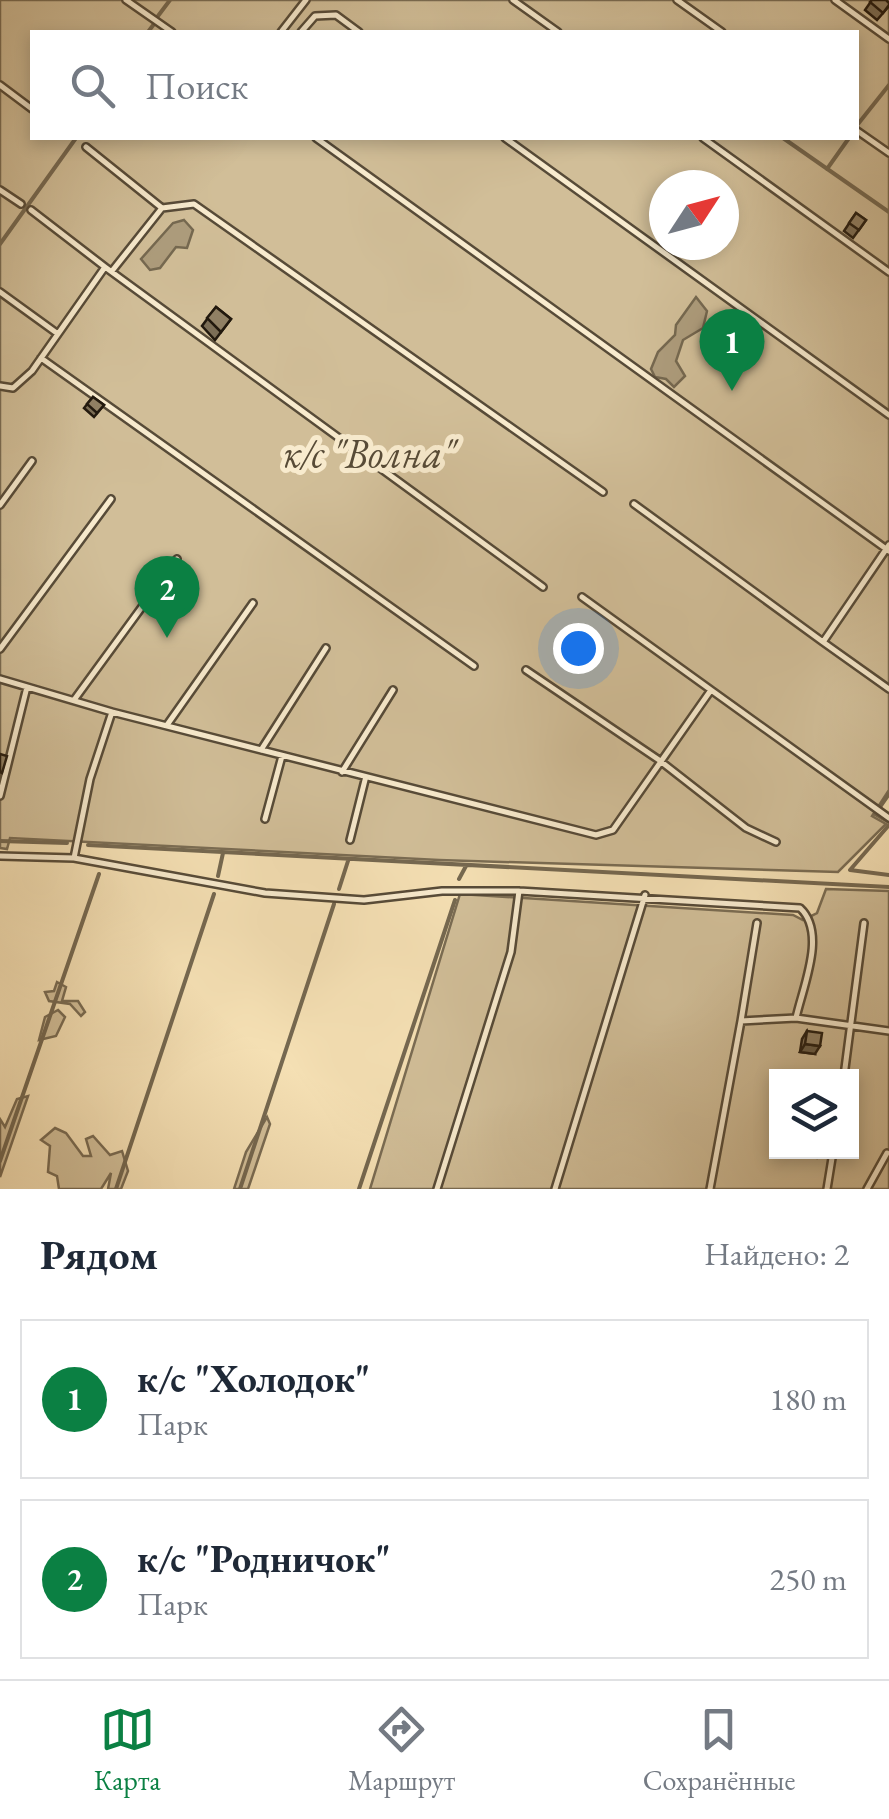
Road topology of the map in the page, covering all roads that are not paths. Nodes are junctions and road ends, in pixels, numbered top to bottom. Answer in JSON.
{"nodes":[{"id":1,"x":126,"y":0,"type":"edge"},
{"id":2,"x":513,"y":0,"type":"edge"},
{"id":3,"x":677,"y":0,"type":"edge"},
{"id":4,"x":835,"y":0,"type":"edge"},
{"id":5,"x":304,"y":1,"type":"edge"},
{"id":6,"x":169,"y":30,"type":"edge"},
{"id":7,"x":282,"y":30,"type":"edge"},
{"id":8,"x":303,"y":30,"type":"edge"},
{"id":9,"x":356,"y":30,"type":"edge"},
{"id":10,"x":555,"y":30,"type":"edge"},
{"id":11,"x":719,"y":30,"type":"edge"},
{"id":12,"x":889,"y":39,"type":"edge"},
{"id":13,"x":0,"y":86,"type":"edge"},
{"id":14,"x":30,"y":107,"type":"edge"},
{"id":15,"x":859,"y":132,"type":"edge"},
{"id":16,"x":319,"y":140,"type":"edge"},
{"id":17,"x":507,"y":140,"type":"edge"},
{"id":18,"x":706,"y":140,"type":"edge"},
{"id":19,"x":86,"y":147,"type":"dead end"},
{"id":20,"x":889,"y":153,"type":"edge"},
{"id":21,"x":0,"y":190,"type":"edge"},
{"id":22,"x":20,"y":204,"type":"dead end"},
{"id":23,"x":162,"y":208,"type":"junction"},
{"id":24,"x":30,"y":210,"type":"dead end"},
{"id":25,"x":109,"y":269,"type":"junction"},
{"id":26,"x":889,"y":272,"type":"edge"},
{"id":27,"x":0,"y":292,"type":"edge"},
{"id":28,"x":58,"y":334,"type":"junction"},
{"id":29,"x":41,"y":358,"type":"junction"},
{"id":30,"x":0,"y":386,"type":"edge"},
{"id":31,"x":889,"y":415,"type":"edge"},
{"id":32,"x":32,"y":462,"type":"dead end"},
{"id":33,"x":603,"y":492,"type":"dead end"},
{"id":34,"x":110,"y":499,"type":"dead end"},
{"id":35,"x":634,"y":504,"type":"dead end"},
{"id":36,"x":0,"y":505,"type":"edge"},
{"id":37,"x":888,"y":548,"type":"edge"},
{"id":38,"x":177,"y":559,"type":"dead end"},
{"id":39,"x":543,"y":587,"type":"dead end"},
{"id":40,"x":582,"y":597,"type":"dead end"},
{"id":41,"x":254,"y":602,"type":"dead end"},
{"id":42,"x":823,"y":642,"type":"junction"},
{"id":43,"x":326,"y":648,"type":"dead end"},
{"id":44,"x":0,"y":649,"type":"edge"},
{"id":45,"x":474,"y":666,"type":"dead end"},
{"id":46,"x":526,"y":670,"type":"dead end"},
{"id":47,"x":0,"y":678,"type":"edge"},
{"id":48,"x":27,"y":686,"type":"junction"},
{"id":49,"x":889,"y":689,"type":"edge"},
{"id":50,"x":393,"y":690,"type":"dead end"},
{"id":51,"x":711,"y":690,"type":"junction"},
{"id":52,"x":74,"y":700,"type":"junction"},
{"id":53,"x":112,"y":712,"type":"junction"},
{"id":54,"x":167,"y":724,"type":"junction"},
{"id":55,"x":261,"y":750,"type":"junction"},
{"id":56,"x":282,"y":756,"type":"junction"},
{"id":57,"x":659,"y":760,"type":"junction"},
{"id":58,"x":342,"y":773,"type":"junction"},
{"id":59,"x":365,"y":780,"type":"junction"},
{"id":60,"x":0,"y":796,"type":"edge"},
{"id":61,"x":889,"y":818,"type":"edge"},
{"id":62,"x":265,"y":820,"type":"dead end"},
{"id":63,"x":350,"y":840,"type":"dead end"},
{"id":64,"x":776,"y":842,"type":"dead end"},
{"id":65,"x":0,"y":856,"type":"edge"},
{"id":66,"x":74,"y":858,"type":"junction"},
{"id":67,"x":519,"y":891,"type":"junction"},
{"id":68,"x":645,"y":896,"type":"junction"},
{"id":69,"x":757,"y":923,"type":"dead end"},
{"id":70,"x":864,"y":923,"type":"dead end"},
{"id":71,"x":796,"y":1018,"type":"junction"},
{"id":72,"x":741,"y":1020,"type":"junction"},
{"id":73,"x":851,"y":1028,"type":"junction"},
{"id":74,"x":889,"y":1031,"type":"edge"},
{"id":75,"x":845,"y":1069,"type":"edge"},
{"id":76,"x":887,"y":1153,"type":"edge"},
{"id":77,"x":832,"y":1159,"type":"edge"},
{"id":78,"x":437,"y":1189,"type":"edge"},
{"id":79,"x":555,"y":1189,"type":"edge"},
{"id":80,"x":710,"y":1189,"type":"edge"},
{"id":81,"x":827,"y":1189,"type":"edge"},
{"id":82,"x":867,"y":1189,"type":"edge"}],
"edges":[{"from":1,"to":6,"type":"lane"},
{"from":2,"to":10,"type":"lane"},
{"from":3,"to":11,"type":"lane"},
{"from":4,"to":12,"type":"lane"},
{"from":5,"to":7,"type":"lane"},
{"from":8,"to":9,"type":"lane"},
{"from":13,"to":14,"type":"lane"},
{"from":15,"to":20,"type":"lane"},
{"from":16,"to":37,"type":"lane"},
{"from":17,"to":31,"type":"lane"},
{"from":18,"to":26,"type":"lane"},
{"from":19,"to":23,"type":"lane"},
{"from":21,"to":22,"type":"lane"},
{"from":23,"to":25,"type":"lane"},
{"from":23,"to":33,"type":"lane"},
{"from":24,"to":25,"type":"lane"},
{"from":25,"to":28,"type":"lane"},
{"from":25,"to":39,"type":"lane"},
{"from":27,"to":28,"type":"lane"},
{"from":28,"to":29,"type":"lane"},
{"from":29,"to":30,"type":"lane"},
{"from":29,"to":45,"type":"lane"},
{"from":32,"to":36,"type":"lane"},
{"from":34,"to":44,"type":"lane"},
{"from":35,"to":42,"type":"lane"},
{"from":37,"to":42,"type":"lane"},
{"from":38,"to":52,"type":"lane"},
{"from":40,"to":51,"type":"lane"},
{"from":41,"to":54,"type":"lane"},
{"from":42,"to":49,"type":"lane"},
{"from":43,"to":55,"type":"lane"},
{"from":46,"to":57,"type":"lane"},
{"from":47,"to":48,"type":"lane"},
{"from":48,"to":52,"type":"lane"},
{"from":48,"to":60,"type":"lane"},
{"from":50,"to":58,"type":"lane"},
{"from":51,"to":57,"type":"lane"},
{"from":51,"to":61,"type":"lane"},
{"from":52,"to":53,"type":"lane"},
{"from":53,"to":54,"type":"lane"},
{"from":53,"to":66,"type":"lane"},
{"from":54,"to":55,"type":"lane"},
{"from":55,"to":56,"type":"lane"},
{"from":56,"to":58,"type":"lane"},
{"from":56,"to":62,"type":"lane"},
{"from":57,"to":59,"type":"lane"},
{"from":57,"to":64,"type":"lane"},
{"from":58,"to":59,"type":"lane"},
{"from":59,"to":63,"type":"lane"},
{"from":65,"to":66,"type":"lane"},
{"from":66,"to":67,"type":"lane"},
{"from":67,"to":68,"type":"lane"},
{"from":67,"to":78,"type":"lane"},
{"from":68,"to":71,"type":"lane"},
{"from":68,"to":79,"type":"lane"},
{"from":69,"to":72,"type":"lane"},
{"from":70,"to":73,"type":"lane"},
{"from":71,"to":72,"type":"lane"},
{"from":71,"to":73,"type":"lane"},
{"from":72,"to":80,"type":"lane"},
{"from":73,"to":74,"type":"lane"},
{"from":73,"to":75,"type":"lane"},
{"from":76,"to":82,"type":"lane"},
{"from":77,"to":81,"type":"lane"}]}
